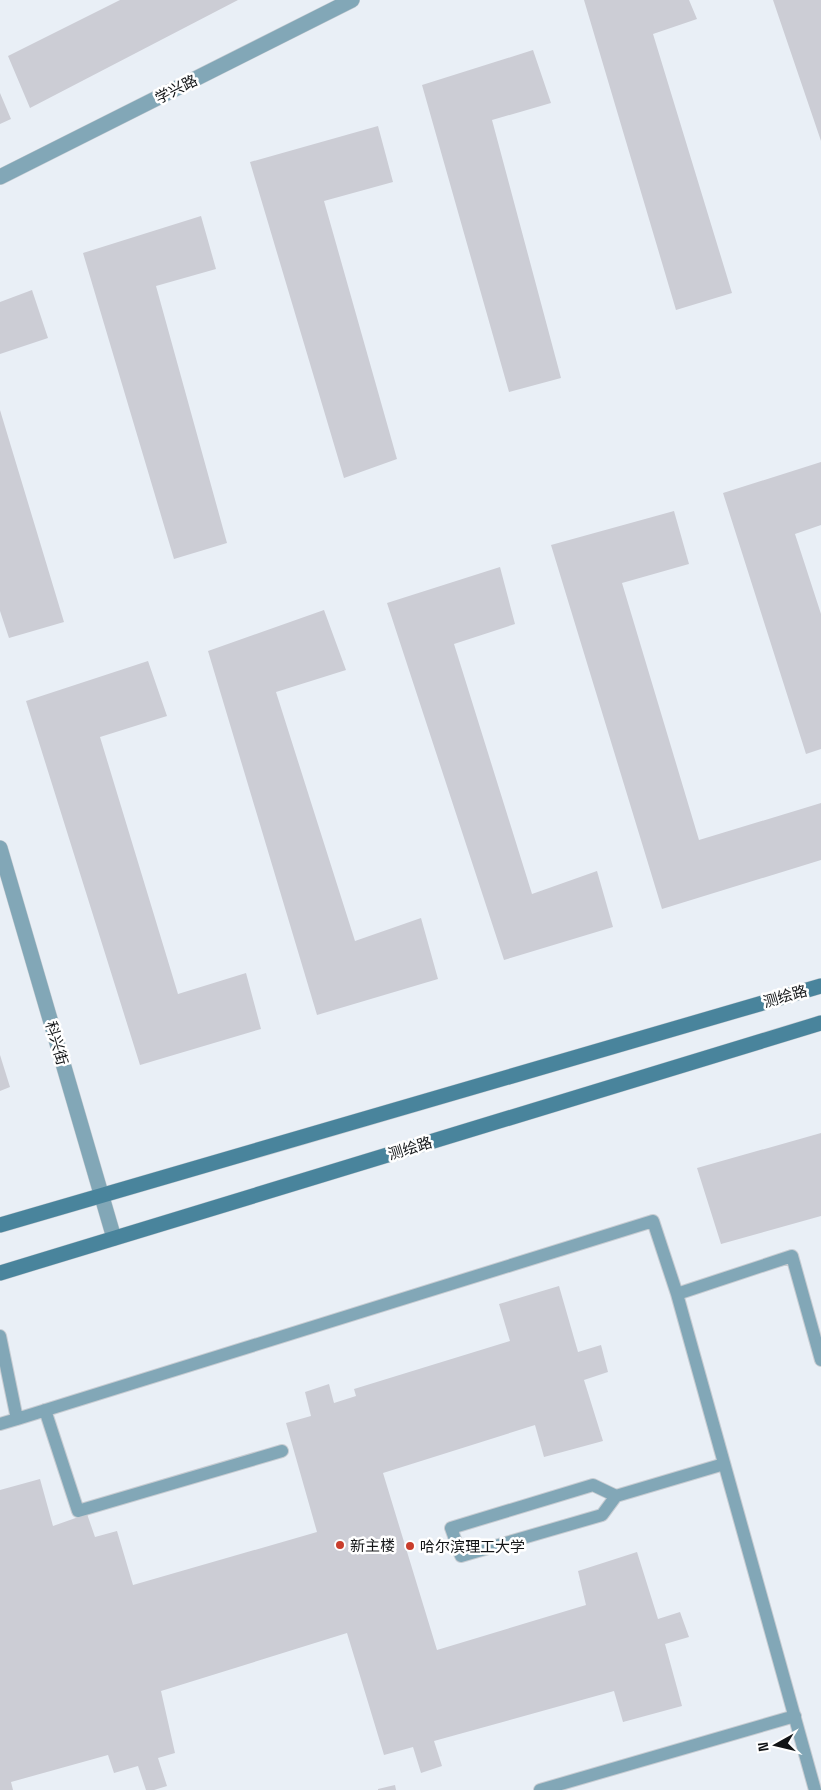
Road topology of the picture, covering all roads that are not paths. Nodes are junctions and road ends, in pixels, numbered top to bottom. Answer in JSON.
{"nodes":[{"id":1,"x":352,"y":0,"type":"edge"},
{"id":2,"x":0,"y":177,"type":"edge"},
{"id":3,"x":0,"y":848,"type":"edge"},
{"id":4,"x":821,"y":986,"type":"edge"},
{"id":5,"x":821,"y":1023,"type":"edge"},
{"id":6,"x":102,"y":1196,"type":"junction"},
{"id":7,"x":0,"y":1225,"type":"edge"},
{"id":8,"x":114,"y":1238,"type":"junction"},
{"id":9,"x":0,"y":1273,"type":"edge"},
{"id":10,"x":677,"y":1294,"type":"junction"},
{"id":11,"x":0,"y":1336,"type":"edge"},
{"id":12,"x":821,"y":1360,"type":"edge"},
{"id":13,"x":45,"y":1410,"type":"junction"},
{"id":14,"x":17,"y":1419,"type":"junction"},
{"id":15,"x":0,"y":1424,"type":"edge"},
{"id":16,"x":282,"y":1451,"type":"dead end"},
{"id":17,"x":724,"y":1464,"type":"junction"},
{"id":18,"x":616,"y":1496,"type":"junction"},
{"id":19,"x":795,"y":1716,"type":"junction"},
{"id":20,"x":540,"y":1790,"type":"edge"},
{"id":21,"x":815,"y":1790,"type":"edge"}],
"edges":[{"from":1,"to":2,"type":"street","name":"学兴路"},
{"from":3,"to":6,"type":"street","name":"科兴街"},
{"from":4,"to":6,"type":"main road","name":"测绘路"},
{"from":5,"to":8,"type":"main road","name":"测绘路"},
{"from":6,"to":7,"type":"main road","name":"测绘路"},
{"from":6,"to":8,"type":"street","name":"科兴街"},
{"from":8,"to":9,"type":"main road","name":"测绘路"},
{"from":10,"to":12,"type":"lane"},
{"from":10,"to":13,"type":"lane"},
{"from":10,"to":17,"type":"lane"},
{"from":11,"to":14,"type":"lane"},
{"from":13,"to":14,"type":"lane"},
{"from":13,"to":16,"type":"lane"},
{"from":14,"to":15,"type":"lane"},
{"from":17,"to":18,"type":"lane"},
{"from":17,"to":19,"type":"lane"},
{"from":18,"to":18,"type":"lane"},
{"from":19,"to":20,"type":"lane"},
{"from":19,"to":21,"type":"lane"}]}
